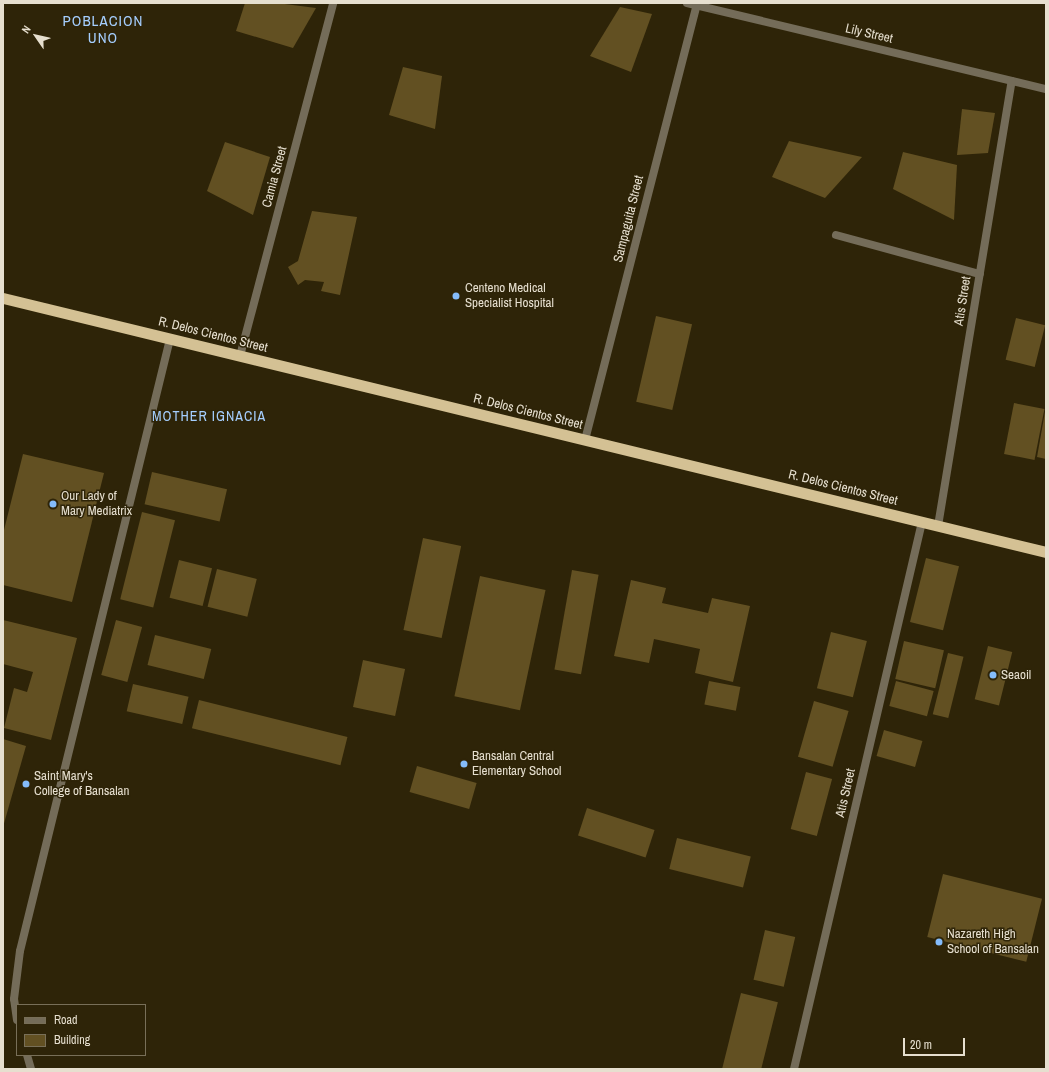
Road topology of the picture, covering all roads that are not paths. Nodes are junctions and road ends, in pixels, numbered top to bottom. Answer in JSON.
{"nodes":[{"id":1,"x":333,"y":3,"type":"edge"},
{"id":2,"x":687,"y":3,"type":"edge"},
{"id":3,"x":697,"y":4,"type":"edge"},
{"id":4,"x":1012,"y":81,"type":"junction"},
{"id":5,"x":1046,"y":89,"type":"edge"},
{"id":6,"x":836,"y":235,"type":"dead end"},
{"id":7,"x":980,"y":274,"type":"junction"},
{"id":8,"x":3,"y":298,"type":"edge"},
{"id":9,"x":170,"y":339,"type":"junction"},
{"id":10,"x":240,"y":356,"type":"junction"},
{"id":11,"x":585,"y":440,"type":"junction"},
{"id":12,"x":922,"y":522,"type":"junction"},
{"id":13,"x":938,"y":526,"type":"junction"},
{"id":14,"x":1046,"y":552,"type":"edge"},
{"id":15,"x":16,"y":1013,"type":"edge"},
{"id":16,"x":27,"y":1056,"type":"edge"},
{"id":17,"x":31,"y":1069,"type":"edge"},
{"id":18,"x":794,"y":1069,"type":"edge"}],
"edges":[{"from":1,"to":10,"type":"street","name":"Camia Street"},
{"from":2,"to":3,"type":"street","name":"Lily Street"},
{"from":3,"to":4,"type":"street","name":"Lily Street"},
{"from":3,"to":11,"type":"street","name":"Sampaguita Street"},
{"from":4,"to":5,"type":"street","name":"Lily Street"},
{"from":4,"to":7,"type":"street","name":"Atis Street"},
{"from":6,"to":7,"type":"street"},
{"from":7,"to":13,"type":"street","name":"Atis Street"},
{"from":8,"to":9,"type":"highway","name":"R. Delos Cientos Street"},
{"from":9,"to":10,"type":"highway","name":"R. Delos Cientos Street"},
{"from":9,"to":15,"type":"street"},
{"from":10,"to":11,"type":"highway","name":"R. Delos Cientos Street"},
{"from":11,"to":12,"type":"highway","name":"R. Delos Cientos Street"},
{"from":12,"to":13,"type":"highway","name":"R. Delos Cientos Street"},
{"from":12,"to":18,"type":"street","name":"Atis Street"},
{"from":13,"to":14,"type":"highway","name":"R. Delos Cientos Street"},
{"from":16,"to":17,"type":"street"}]}
